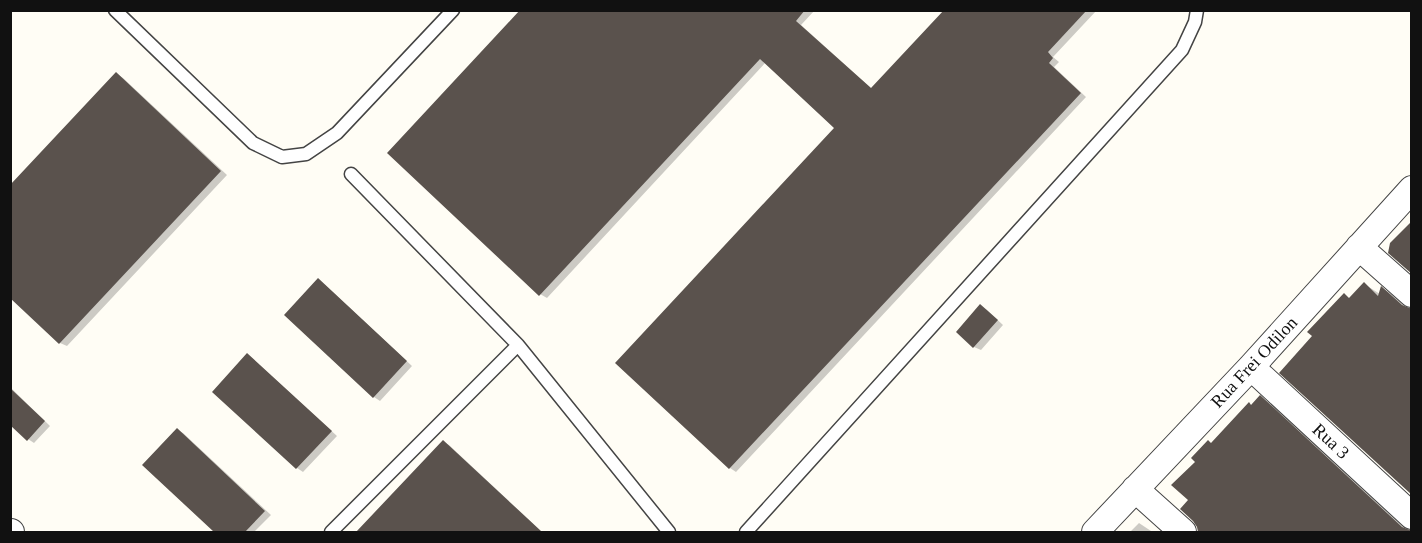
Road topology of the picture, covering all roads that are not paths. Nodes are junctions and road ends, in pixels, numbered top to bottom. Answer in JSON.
{"nodes":[{"id":1,"x":116,"y":10,"type":"edge"},
{"id":2,"x":453,"y":10,"type":"edge"},
{"id":3,"x":1197,"y":10,"type":"edge"},
{"id":4,"x":351,"y":174,"type":"dead end"},
{"id":5,"x":1412,"y":189,"type":"edge"},
{"id":6,"x":1359,"y":247,"type":"junction"},
{"id":7,"x":1412,"y":294,"type":"edge"},
{"id":8,"x":518,"y":345,"type":"junction"},
{"id":9,"x":1251,"y":367,"type":"junction"},
{"id":10,"x":1135,"y":489,"type":"junction"},
{"id":11,"x":1412,"y":516,"type":"edge"},
{"id":12,"x":331,"y":532,"type":"edge"},
{"id":13,"x":669,"y":532,"type":"edge"},
{"id":14,"x":746,"y":532,"type":"edge"},
{"id":15,"x":1095,"y":532,"type":"edge"},
{"id":16,"x":1183,"y":532,"type":"edge"}],
"edges":[{"from":1,"to":2,"type":"lane"},
{"from":3,"to":14,"type":"lane"},
{"from":4,"to":8,"type":"lane"},
{"from":5,"to":6,"type":"street","name":"Rua Frei Odilon"},
{"from":6,"to":7,"type":"street"},
{"from":6,"to":9,"type":"street","name":"Rua Frei Odilon"},
{"from":8,"to":12,"type":"lane"},
{"from":8,"to":13,"type":"lane"},
{"from":9,"to":10,"type":"street","name":"Rua Frei Odilon"},
{"from":9,"to":11,"type":"street","name":"Rua 3"},
{"from":10,"to":15,"type":"street","name":"Rua Frei Odilon"},
{"from":10,"to":16,"type":"street"}]}
